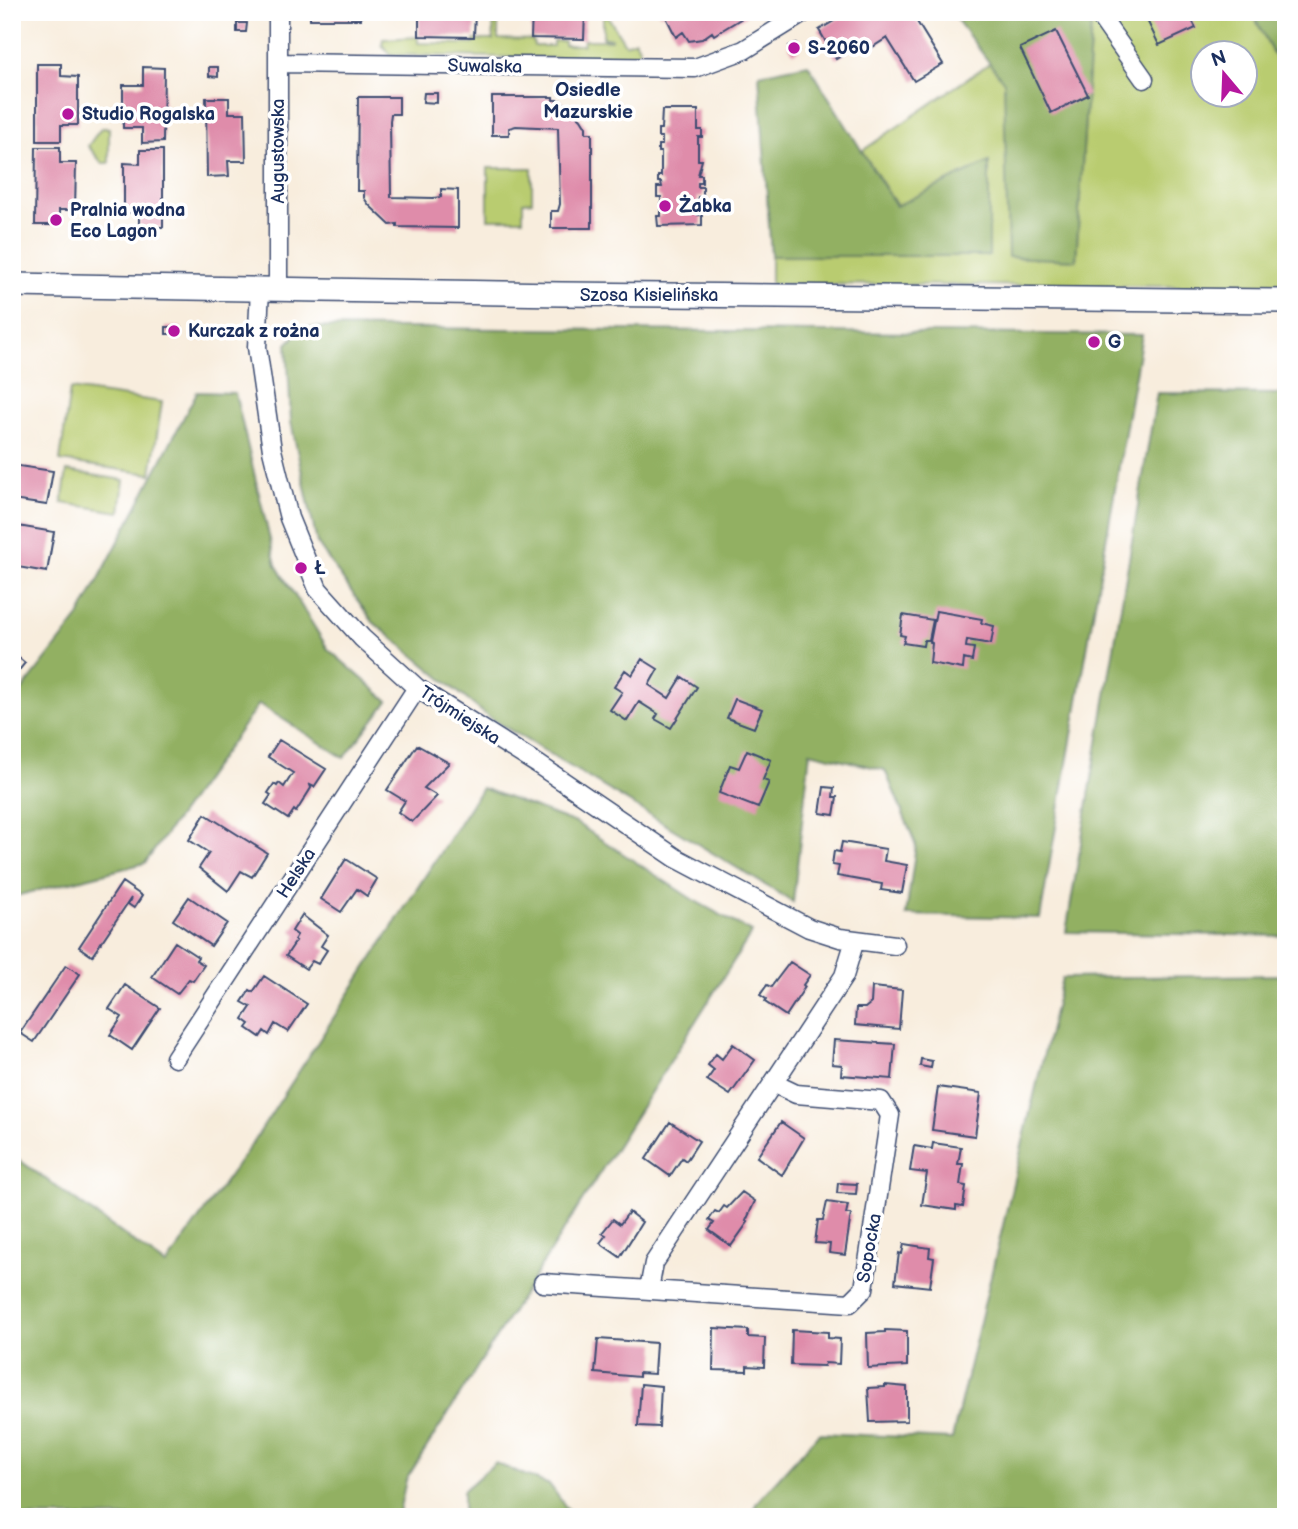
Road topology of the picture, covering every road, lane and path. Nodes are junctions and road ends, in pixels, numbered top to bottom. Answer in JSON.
{"nodes":[{"id":1,"x":278,"y":12,"type":"edge"},
{"id":2,"x":804,"y":12,"type":"edge"},
{"id":3,"x":1097,"y":12,"type":"edge"},
{"id":4,"x":278,"y":63,"type":"junction"},
{"id":5,"x":1144,"y":79,"type":"dead end"},
{"id":6,"x":12,"y":285,"type":"edge"},
{"id":7,"x":269,"y":290,"type":"junction"},
{"id":8,"x":1286,"y":301,"type":"edge"},
{"id":9,"x":417,"y":688,"type":"junction"},
{"id":10,"x":855,"y":940,"type":"junction"},
{"id":11,"x":895,"y":945,"type":"dead end"},
{"id":12,"x":176,"y":1058,"type":"dead end"},
{"id":13,"x":773,"y":1083,"type":"junction"},
{"id":14,"x":543,"y":1283,"type":"dead end"},
{"id":15,"x":649,"y":1289,"type":"junction"}],
"edges":[{"from":1,"to":4,"type":"street","name":"Augustowska"},
{"from":2,"to":4,"type":"street","name":"Suwalska"},
{"from":3,"to":5,"type":"street"},
{"from":4,"to":7,"type":"street","name":"Augustowska"},
{"from":6,"to":7,"type":"street","name":"Szosa Kisielińska"},
{"from":7,"to":8,"type":"street","name":"Szosa Kisielińska"},
{"from":7,"to":9,"type":"street","name":"Trójmiejska"},
{"from":9,"to":10,"type":"street","name":"Trójmiejska"},
{"from":9,"to":12,"type":"street","name":"Helska"},
{"from":10,"to":11,"type":"street","name":"Trójmiejska"},
{"from":10,"to":13,"type":"street"},
{"from":13,"to":15,"type":"street"},
{"from":13,"to":15,"type":"street","name":"Sopocka"},
{"from":14,"to":15,"type":"street","name":"Sopocka"}]}
